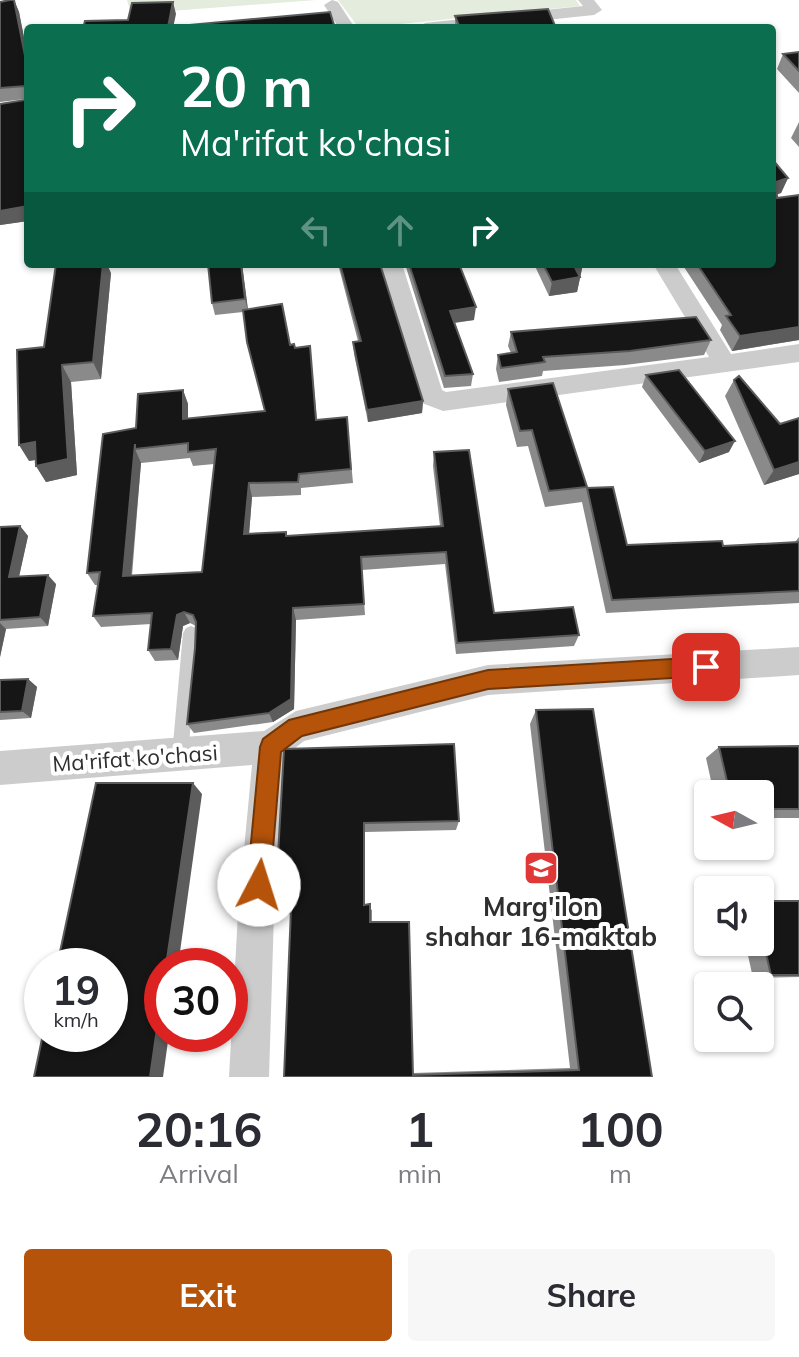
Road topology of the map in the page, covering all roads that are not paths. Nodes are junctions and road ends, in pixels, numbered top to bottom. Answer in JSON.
{"nodes":[{"id":1,"x":586,"y":0,"type":"edge"},
{"id":2,"x":332,"y":5,"type":"dead end"},
{"id":3,"x":344,"y":24,"type":"edge"},
{"id":4,"x":463,"y":24,"type":"edge"},
{"id":5,"x":392,"y":268,"type":"edge"},
{"id":6,"x":666,"y":268,"type":"edge"},
{"id":7,"x":799,"y":353,"type":"edge"},
{"id":8,"x":726,"y":365,"type":"junction"},
{"id":9,"x":191,"y":633,"type":"edge"},
{"id":10,"x":799,"y":661,"type":"edge"},
{"id":11,"x":270,"y":747,"type":"junction"},
{"id":12,"x":179,"y":756,"type":"junction"},
{"id":13,"x":0,"y":768,"type":"edge"},
{"id":14,"x":249,"y":1077,"type":"edge"}],
"edges":[{"from":1,"to":4,"type":"street"},
{"from":2,"to":3,"type":"street"},
{"from":5,"to":8,"type":"street"},
{"from":6,"to":8,"type":"street"},
{"from":7,"to":8,"type":"street"},
{"from":9,"to":12,"type":"lane"},
{"from":10,"to":11,"type":"street","name":"Ma'rifat ko'chasi"},
{"from":11,"to":12,"type":"street","name":"Ma'rifat ko'chasi"},
{"from":11,"to":14,"type":"street"},
{"from":12,"to":13,"type":"street","name":"Ma'rifat ko'chasi"}]}
